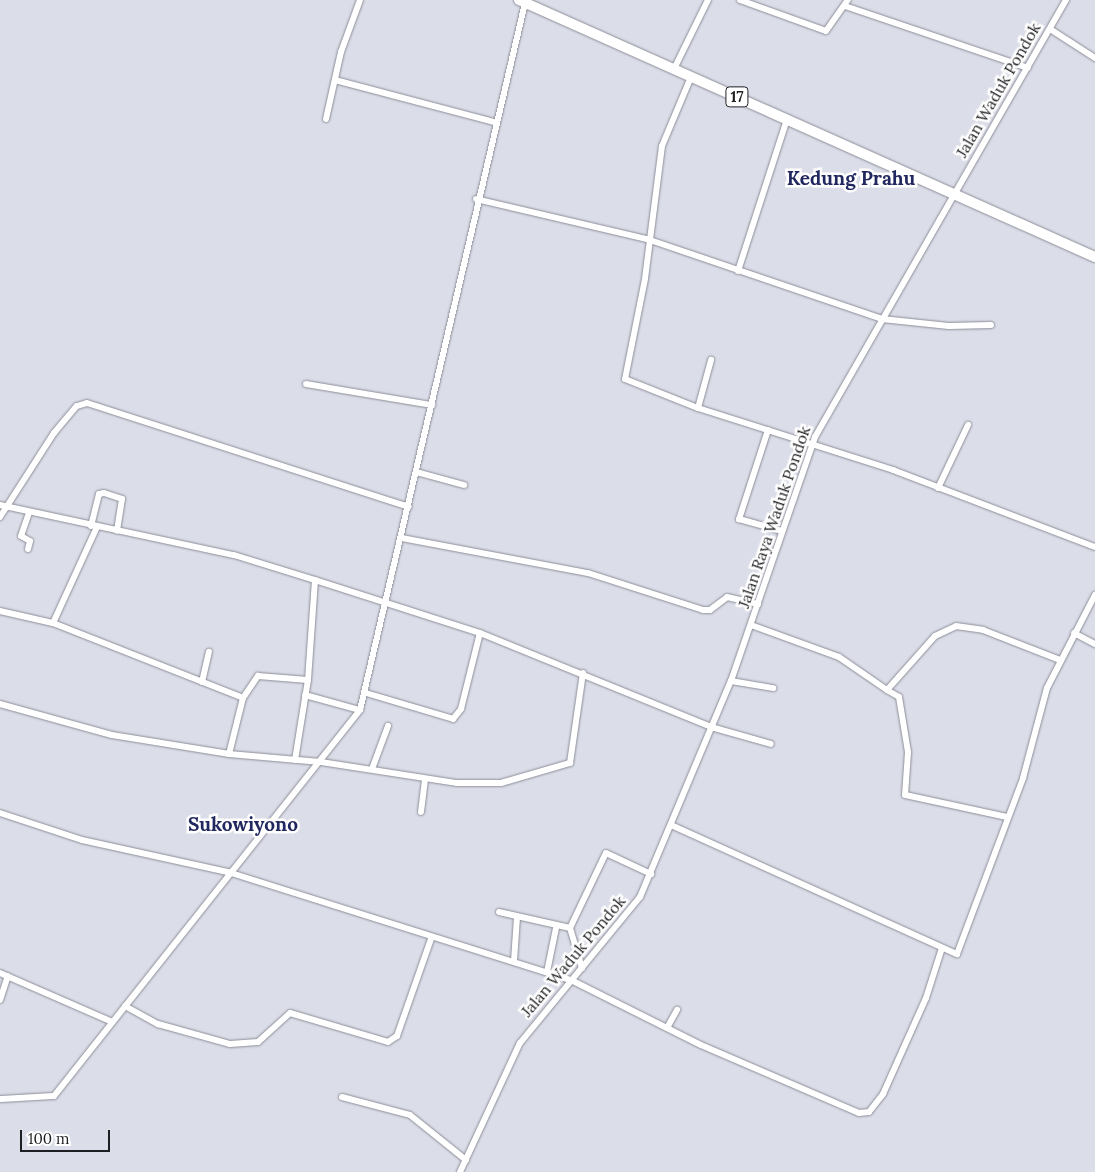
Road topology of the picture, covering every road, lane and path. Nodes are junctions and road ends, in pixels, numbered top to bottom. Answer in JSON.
{"nodes":[{"id":1,"x":360,"y":0,"type":"edge"},
{"id":2,"x":708,"y":0,"type":"edge"},
{"id":3,"x":740,"y":0,"type":"edge"},
{"id":4,"x":1066,"y":0,"type":"edge"},
{"id":5,"x":522,"y":1,"type":"edge"},
{"id":6,"x":847,"y":3,"type":"edge"},
{"id":7,"x":1050,"y":29,"type":"junction"},
{"id":8,"x":1095,"y":58,"type":"edge"},
{"id":9,"x":1028,"y":68,"type":"junction"},
{"id":10,"x":674,"y":69,"type":"junction"},
{"id":11,"x":691,"y":77,"type":"junction"},
{"id":12,"x":335,"y":80,"type":"junction"},
{"id":13,"x":326,"y":119,"type":"dead end"},
{"id":14,"x":787,"y":119,"type":"junction"},
{"id":15,"x":494,"y":122,"type":"junction"},
{"id":16,"x":954,"y":194,"type":"junction"},
{"id":17,"x":476,"y":199,"type":"junction"},
{"id":18,"x":648,"y":239,"type":"junction"},
{"id":19,"x":1095,"y":257,"type":"edge"},
{"id":20,"x":738,"y":272,"type":"junction"},
{"id":21,"x":882,"y":319,"type":"junction"},
{"id":22,"x":991,"y":325,"type":"dead end"},
{"id":23,"x":711,"y":360,"type":"dead end"},
{"id":24,"x":306,"y":384,"type":"dead end"},
{"id":25,"x":432,"y":405,"type":"junction"},
{"id":26,"x":698,"y":408,"type":"junction"},
{"id":27,"x":968,"y":425,"type":"dead end"},
{"id":28,"x":768,"y":430,"type":"junction"},
{"id":29,"x":812,"y":444,"type":"junction"},
{"id":30,"x":416,"y":472,"type":"junction"},
{"id":31,"x":464,"y":485,"type":"dead end"},
{"id":32,"x":938,"y":488,"type":"junction"},
{"id":33,"x":3,"y":506,"type":"edge"},
{"id":34,"x":409,"y":507,"type":"junction"},
{"id":35,"x":29,"y":513,"type":"junction"},
{"id":36,"x":0,"y":517,"type":"edge"},
{"id":37,"x":94,"y":526,"type":"junction"},
{"id":38,"x":116,"y":531,"type":"junction"},
{"id":39,"x":782,"y":531,"type":"junction"},
{"id":40,"x":402,"y":538,"type":"junction"},
{"id":41,"x":1095,"y":547,"type":"edge"},
{"id":42,"x":28,"y":549,"type":"dead end"},
{"id":43,"x":315,"y":580,"type":"junction"},
{"id":44,"x":1095,"y":595,"type":"edge"},
{"id":45,"x":387,"y":603,"type":"junction"},
{"id":46,"x":758,"y":604,"type":"junction"},
{"id":47,"x":0,"y":610,"type":"edge"},
{"id":48,"x":53,"y":623,"type":"junction"},
{"id":49,"x":751,"y":625,"type":"junction"},
{"id":50,"x":480,"y":632,"type":"junction"},
{"id":51,"x":1074,"y":633,"type":"junction"},
{"id":52,"x":1095,"y":644,"type":"edge"},
{"id":53,"x":210,"y":652,"type":"dead end"},
{"id":54,"x":1060,"y":660,"type":"junction"},
{"id":55,"x":583,"y":673,"type":"junction"},
{"id":56,"x":308,"y":680,"type":"junction"},
{"id":57,"x":731,"y":681,"type":"junction"},
{"id":58,"x":202,"y":682,"type":"junction"},
{"id":59,"x":773,"y":688,"type":"dead end"},
{"id":60,"x":887,"y":690,"type":"junction"},
{"id":61,"x":366,"y":693,"type":"junction"},
{"id":62,"x":305,"y":695,"type":"junction"},
{"id":63,"x":243,"y":698,"type":"junction"},
{"id":64,"x":0,"y":704,"type":"edge"},
{"id":65,"x":360,"y":710,"type":"junction"},
{"id":66,"x":388,"y":726,"type":"dead end"},
{"id":67,"x":711,"y":727,"type":"junction"},
{"id":68,"x":771,"y":744,"type":"dead end"},
{"id":69,"x":229,"y":754,"type":"junction"},
{"id":70,"x":296,"y":760,"type":"junction"},
{"id":71,"x":320,"y":762,"type":"junction"},
{"id":72,"x":372,"y":769,"type":"junction"},
{"id":73,"x":425,"y":779,"type":"junction"},
{"id":74,"x":421,"y":812,"type":"dead end"},
{"id":75,"x":0,"y":813,"type":"edge"},
{"id":76,"x":1007,"y":817,"type":"junction"},
{"id":77,"x":671,"y":825,"type":"junction"},
{"id":78,"x":228,"y":872,"type":"junction"},
{"id":79,"x":651,"y":874,"type":"junction"},
{"id":80,"x":499,"y":912,"type":"dead end"},
{"id":81,"x":517,"y":917,"type":"junction"},
{"id":82,"x":556,"y":928,"type":"junction"},
{"id":83,"x":570,"y":928,"type":"junction"},
{"id":84,"x":431,"y":938,"type":"junction"},
{"id":85,"x":942,"y":948,"type":"junction"},
{"id":86,"x":514,"y":961,"type":"junction"},
{"id":87,"x":582,"y":968,"type":"junction"},
{"id":88,"x":0,"y":972,"type":"edge"},
{"id":89,"x":547,"y":972,"type":"junction"},
{"id":90,"x":8,"y":976,"type":"junction"},
{"id":91,"x":573,"y":981,"type":"junction"},
{"id":92,"x":0,"y":1000,"type":"edge"},
{"id":93,"x":124,"y":1006,"type":"junction"},
{"id":94,"x":677,"y":1010,"type":"dead end"},
{"id":95,"x":112,"y":1022,"type":"junction"},
{"id":96,"x":667,"y":1028,"type":"junction"},
{"id":97,"x":342,"y":1096,"type":"dead end"},
{"id":98,"x":0,"y":1099,"type":"edge"},
{"id":99,"x":466,"y":1160,"type":"junction"},
{"id":100,"x":460,"y":1172,"type":"edge"}],
"edges":[{"from":1,"to":12,"type":"street"},
{"from":2,"to":10,"type":"street"},
{"from":3,"to":6,"type":"street"},
{"from":4,"to":7,"type":"street","name":"Jalan Waduk Pondok"},
{"from":5,"to":10,"type":"highway","number":"17"},
{"from":5,"to":15,"type":"street"},
{"from":6,"to":9,"type":"street"},
{"from":7,"to":8,"type":"street"},
{"from":7,"to":9,"type":"street","name":"Jalan Waduk Pondok"},
{"from":9,"to":16,"type":"street","name":"Jalan Waduk Pondok"},
{"from":10,"to":11,"type":"highway","number":"17"},
{"from":11,"to":14,"type":"highway","number":"17"},
{"from":11,"to":18,"type":"street"},
{"from":12,"to":13,"type":"street"},
{"from":12,"to":15,"type":"street"},
{"from":14,"to":16,"type":"highway","number":"17"},
{"from":14,"to":20,"type":"street"},
{"from":15,"to":17,"type":"street"},
{"from":16,"to":19,"type":"highway","number":"17"},
{"from":16,"to":21,"type":"street","name":"Jalan Raya Waduk Pondok"},
{"from":17,"to":18,"type":"street"},
{"from":17,"to":25,"type":"street"},
{"from":18,"to":20,"type":"street"},
{"from":18,"to":26,"type":"street"},
{"from":20,"to":21,"type":"street"},
{"from":21,"to":22,"type":"street"},
{"from":21,"to":29,"type":"street","name":"Jalan Raya Waduk Pondok"},
{"from":23,"to":26,"type":"street"},
{"from":24,"to":25,"type":"street"},
{"from":25,"to":30,"type":"street"},
{"from":26,"to":28,"type":"street"},
{"from":27,"to":32,"type":"street"},
{"from":28,"to":29,"type":"street"},
{"from":28,"to":39,"type":"street"},
{"from":29,"to":32,"type":"street"},
{"from":29,"to":39,"type":"street","name":"Jalan Raya Waduk Pondok"},
{"from":30,"to":31,"type":"street"},
{"from":30,"to":34,"type":"street"},
{"from":32,"to":41,"type":"street"},
{"from":33,"to":34,"type":"street"},
{"from":33,"to":35,"type":"street"},
{"from":33,"to":36,"type":"street"},
{"from":34,"to":40,"type":"street"},
{"from":35,"to":37,"type":"street"},
{"from":35,"to":42,"type":"street"},
{"from":37,"to":38,"type":"street"},
{"from":37,"to":38,"type":"street"},
{"from":37,"to":48,"type":"street"},
{"from":38,"to":43,"type":"street"},
{"from":39,"to":46,"type":"street","name":"Jalan Raya Waduk Pondok"},
{"from":40,"to":45,"type":"street"},
{"from":40,"to":46,"type":"street"},
{"from":43,"to":45,"type":"street"},
{"from":43,"to":56,"type":"street"},
{"from":44,"to":51,"type":"street"},
{"from":45,"to":50,"type":"street"},
{"from":45,"to":61,"type":"street"},
{"from":46,"to":49,"type":"street","name":"Jalan Raya Waduk Pondok"},
{"from":47,"to":48,"type":"street"},
{"from":48,"to":58,"type":"street"},
{"from":49,"to":57,"type":"street","name":"Jalan Raya Waduk Pondok"},
{"from":49,"to":60,"type":"street"},
{"from":50,"to":55,"type":"street"},
{"from":50,"to":61,"type":"street"},
{"from":51,"to":52,"type":"street"},
{"from":51,"to":54,"type":"street"},
{"from":53,"to":58,"type":"street"},
{"from":54,"to":60,"type":"street"},
{"from":54,"to":76,"type":"street"},
{"from":55,"to":67,"type":"street"},
{"from":55,"to":73,"type":"street"},
{"from":56,"to":62,"type":"street"},
{"from":56,"to":63,"type":"street"},
{"from":57,"to":59,"type":"street"},
{"from":57,"to":67,"type":"street","name":"Jalan Raya Waduk Pondok"},
{"from":58,"to":63,"type":"street"},
{"from":60,"to":76,"type":"street"},
{"from":61,"to":65,"type":"street"},
{"from":62,"to":65,"type":"street"},
{"from":62,"to":70,"type":"street"},
{"from":63,"to":69,"type":"street"},
{"from":64,"to":69,"type":"street"},
{"from":65,"to":71,"type":"street"},
{"from":66,"to":72,"type":"street"},
{"from":67,"to":68,"type":"street"},
{"from":67,"to":77,"type":"street","name":"Jalan Waduk Pondok"},
{"from":69,"to":70,"type":"street"},
{"from":70,"to":71,"type":"street"},
{"from":71,"to":72,"type":"street"},
{"from":71,"to":78,"type":"street"},
{"from":72,"to":73,"type":"street"},
{"from":73,"to":74,"type":"street"},
{"from":75,"to":78,"type":"street"},
{"from":76,"to":85,"type":"street"},
{"from":77,"to":79,"type":"street","name":"Jalan Waduk Pondok"},
{"from":77,"to":85,"type":"street"},
{"from":78,"to":84,"type":"street"},
{"from":78,"to":93,"type":"street"},
{"from":79,"to":83,"type":"street"},
{"from":79,"to":87,"type":"street","name":"Jalan Waduk Pondok"},
{"from":80,"to":81,"type":"street"},
{"from":81,"to":82,"type":"street"},
{"from":81,"to":86,"type":"street"},
{"from":82,"to":83,"type":"street"},
{"from":82,"to":89,"type":"street"},
{"from":83,"to":87,"type":"street"},
{"from":84,"to":86,"type":"street"},
{"from":84,"to":93,"type":"street"},
{"from":85,"to":96,"type":"street"},
{"from":86,"to":89,"type":"street"},
{"from":87,"to":91,"type":"street","name":"Jalan Waduk Pondok"},
{"from":88,"to":90,"type":"street"},
{"from":89,"to":91,"type":"street"},
{"from":90,"to":92,"type":"street"},
{"from":90,"to":95,"type":"street"},
{"from":91,"to":96,"type":"street"},
{"from":91,"to":99,"type":"street","name":"Jalan Waduk Pondok"},
{"from":93,"to":95,"type":"street"},
{"from":94,"to":96,"type":"street"},
{"from":95,"to":98,"type":"street"},
{"from":97,"to":99,"type":"street"},
{"from":99,"to":100,"type":"street","name":"Jalan Waduk Pondok"}]}
